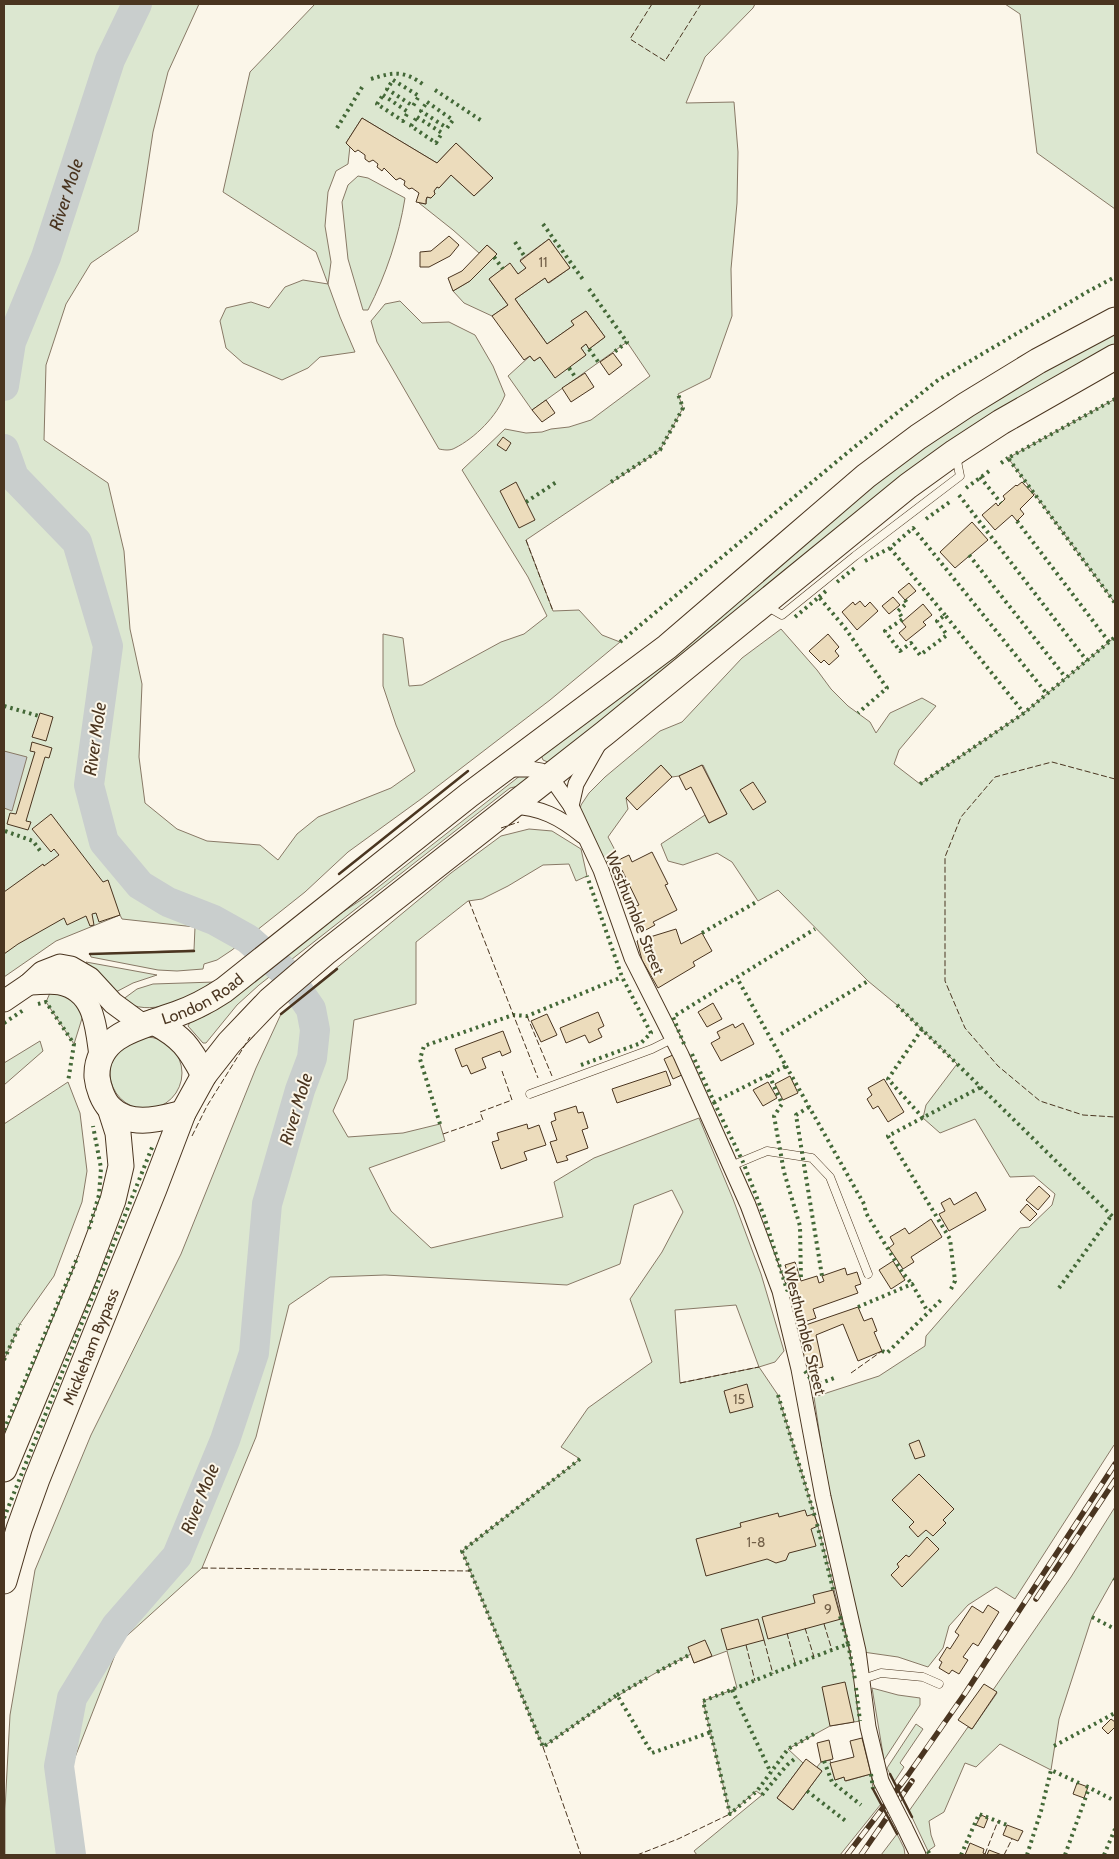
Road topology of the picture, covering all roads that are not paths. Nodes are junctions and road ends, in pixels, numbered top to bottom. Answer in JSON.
{"nodes":[{"id":1,"x":1115,"y":320,"type":"edge"},
{"id":2,"x":1115,"y":357,"type":"edge"},
{"id":3,"x":605,"y":733,"type":"junction"},
{"id":4,"x":505,"y":769,"type":"junction"},
{"id":5,"x":550,"y":776,"type":"junction"},
{"id":6,"x":511,"y":806,"type":"junction"},
{"id":7,"x":571,"y":806,"type":"junction"},
{"id":8,"x":586,"y":838,"type":"junction"},
{"id":9,"x":29,"y":984,"type":"junction"},
{"id":10,"x":4,"y":1001,"type":"edge"},
{"id":11,"x":148,"y":1024,"type":"junction"},
{"id":12,"x":672,"y":1039,"type":"junction"},
{"id":13,"x":100,"y":1056,"type":"junction"},
{"id":14,"x":204,"y":1075,"type":"junction"},
{"id":15,"x":530,"y":1094,"type":"dead end"},
{"id":16,"x":110,"y":1108,"type":"junction"},
{"id":17,"x":183,"y":1113,"type":"junction"},
{"id":18,"x":731,"y":1166,"type":"junction"},
{"id":19,"x":868,"y":1274,"type":"dead end"},
{"id":20,"x":4,"y":1469,"type":"edge"},
{"id":21,"x":4,"y":1581,"type":"edge"},
{"id":22,"x":862,"y":1680,"type":"junction"},
{"id":23,"x":939,"y":1684,"type":"dead end"},
{"id":24,"x":918,"y":1855,"type":"edge"}],
"edges":[{"from":1,"to":4,"type":"highway","name":"London Road"},
{"from":2,"to":3,"type":"highway"},
{"from":3,"to":5,"type":"highway"},
{"from":3,"to":7,"type":"street"},
{"from":4,"to":5,"type":"street"},
{"from":4,"to":11,"type":"highway","name":"London Road"},
{"from":5,"to":6,"type":"highway"},
{"from":5,"to":7,"type":"street","name":"Westhumble Street"},
{"from":6,"to":8,"type":"street","name":"Westhumble Street"},
{"from":6,"to":14,"type":"highway"},
{"from":7,"to":8,"type":"street","name":"Westhumble Street"},
{"from":8,"to":12,"type":"street","name":"Westhumble Street"},
{"from":9,"to":10,"type":"main road"},
{"from":9,"to":11,"type":"main road"},
{"from":9,"to":13,"type":"main road"},
{"from":11,"to":13,"type":"highway"},
{"from":11,"to":14,"type":"highway"},
{"from":12,"to":15,"type":"lane"},
{"from":12,"to":18,"type":"street","name":"Westhumble Street"},
{"from":13,"to":16,"type":"highway"},
{"from":14,"to":17,"type":"highway"},
{"from":16,"to":17,"type":"highway"},
{"from":16,"to":20,"type":"highway","name":"Mickleham Bypass"},
{"from":17,"to":21,"type":"highway","name":"Mickleham Bypass"},
{"from":18,"to":19,"type":"lane"},
{"from":18,"to":22,"type":"street","name":"Westhumble Street"},
{"from":22,"to":23,"type":"lane"},
{"from":22,"to":24,"type":"street","name":"Westhumble Street","bridge":true}]}
